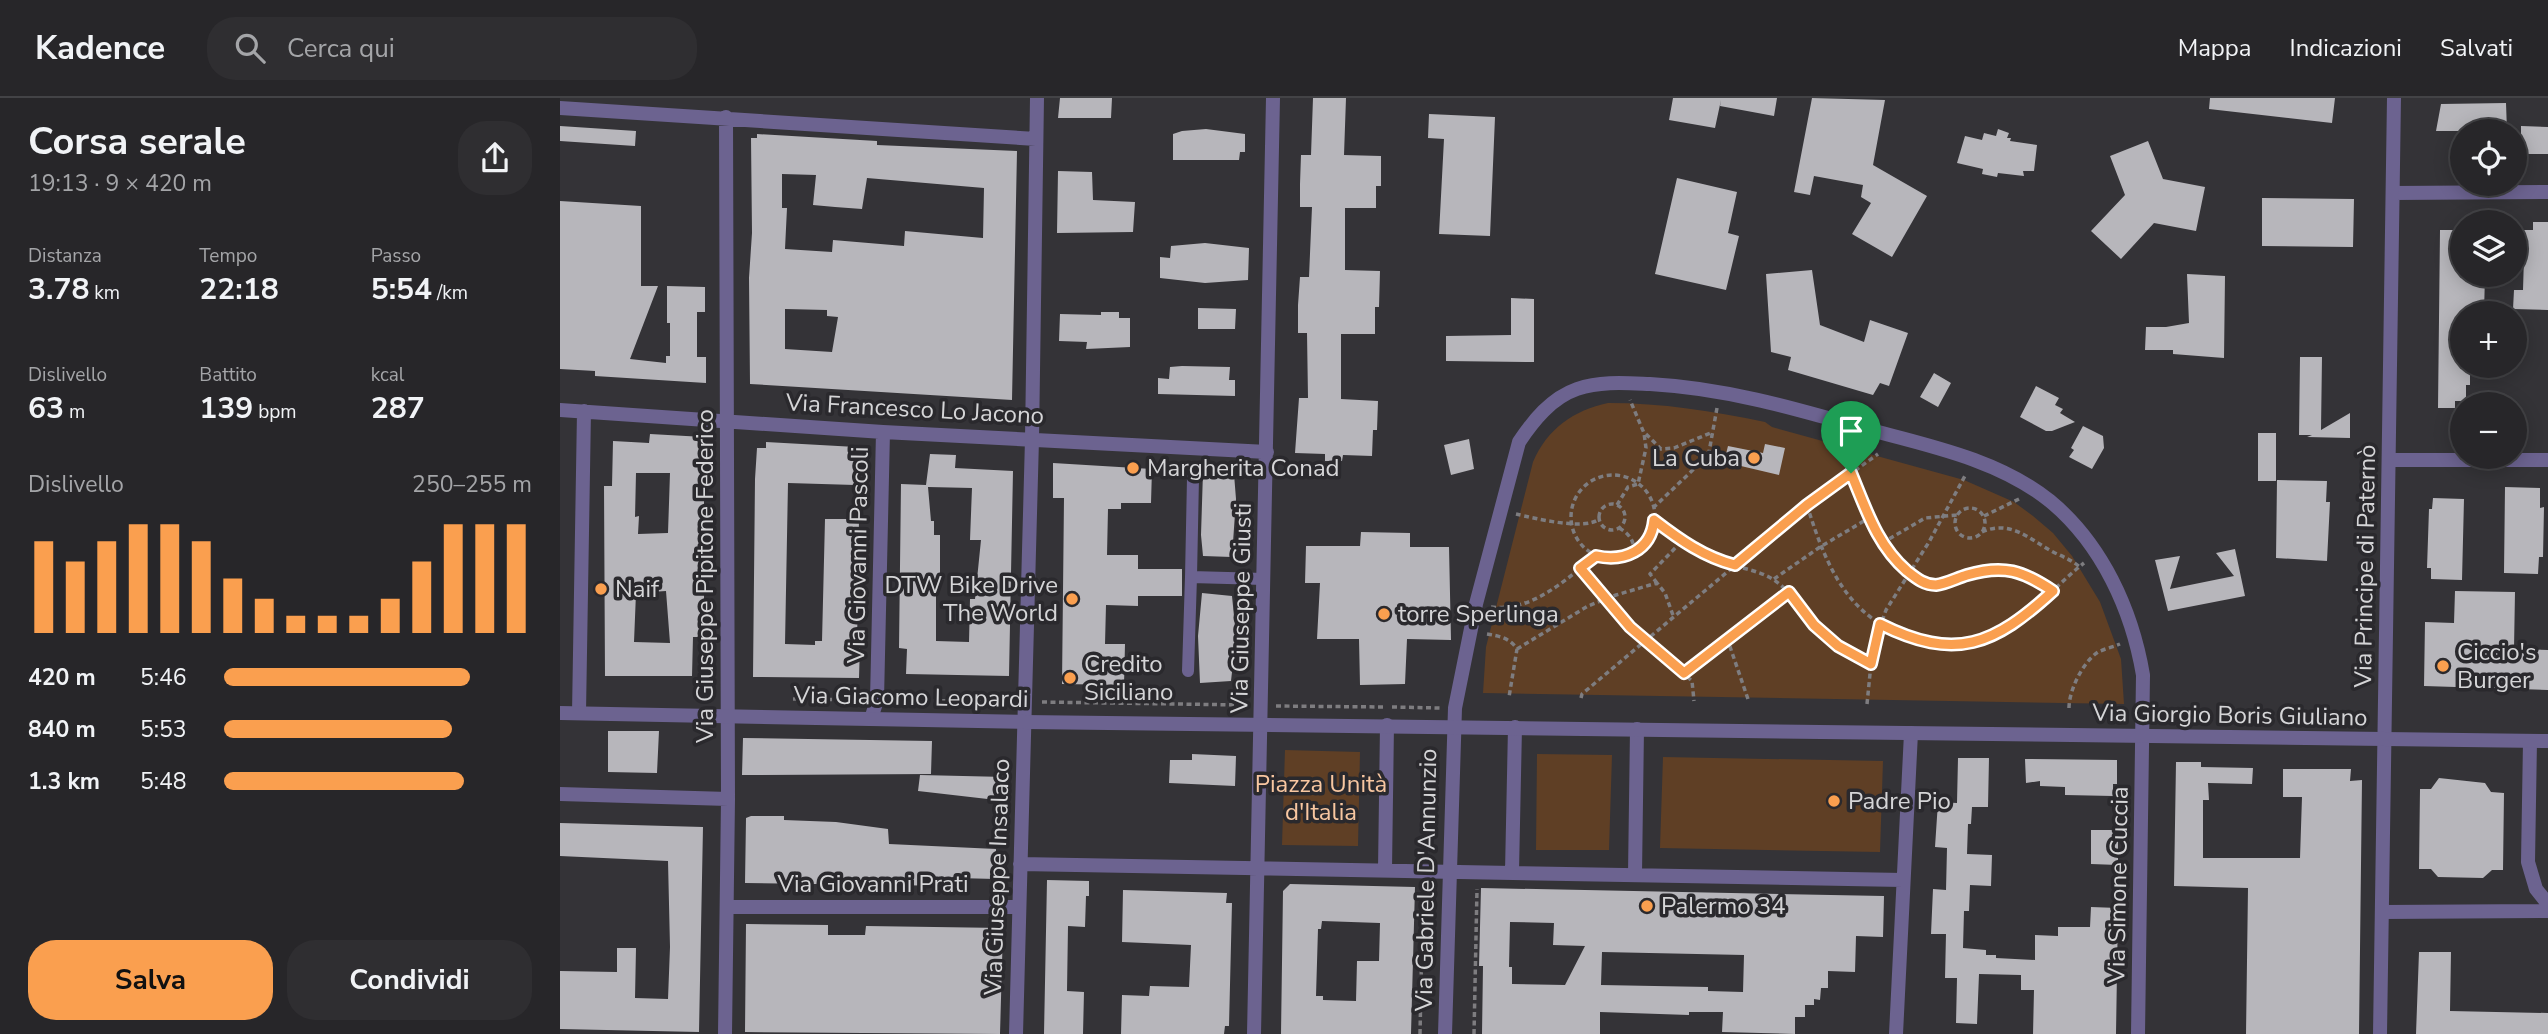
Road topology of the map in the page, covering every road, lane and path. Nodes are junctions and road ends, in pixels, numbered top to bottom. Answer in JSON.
{"nodes":[{"id":1,"x":1037,"y":98,"type":"edge"},
{"id":2,"x":1273,"y":98,"type":"edge"},
{"id":3,"x":2394,"y":98,"type":"edge"},
{"id":4,"x":655,"y":105,"type":"edge"},
{"id":5,"x":560,"y":108,"type":"edge"},
{"id":6,"x":726,"y":117,"type":"junction"},
{"id":7,"x":1036,"y":139,"type":"junction"},
{"id":8,"x":2548,"y":192,"type":"edge"},
{"id":9,"x":2393,"y":193,"type":"junction"},
{"id":10,"x":1630,"y":398,"type":"dead end"},
{"id":11,"x":1717,"y":406,"type":"dead end"},
{"id":12,"x":560,"y":410,"type":"edge"},
{"id":13,"x":584,"y":411,"type":"junction"},
{"id":14,"x":727,"y":421,"type":"junction"},
{"id":15,"x":883,"y":432,"type":"junction"},
{"id":16,"x":1713,"y":432,"type":"junction"},
{"id":17,"x":1644,"y":433,"type":"junction"},
{"id":18,"x":1032,"y":439,"type":"junction"},
{"id":19,"x":1267,"y":452,"type":"junction"},
{"id":20,"x":1878,"y":454,"type":"dead end"},
{"id":21,"x":2390,"y":460,"type":"junction"},
{"id":22,"x":2548,"y":460,"type":"edge"},
{"id":23,"x":1851,"y":473,"type":"junction"},
{"id":24,"x":1966,"y":474,"type":"dead end"},
{"id":25,"x":1193,"y":478,"type":"dead end"},
{"id":26,"x":1638,"y":484,"type":"junction"},
{"id":27,"x":2019,"y":499,"type":"dead end"},
{"id":28,"x":1617,"y":505,"type":"junction"},
{"id":29,"x":1807,"y":505,"type":"junction"},
{"id":30,"x":1654,"y":508,"type":"junction"},
{"id":31,"x":1512,"y":514,"type":"dead end"},
{"id":32,"x":1956,"y":515,"type":"junction"},
{"id":33,"x":1944,"y":516,"type":"junction"},
{"id":34,"x":1984,"y":516,"type":"junction"},
{"id":35,"x":1869,"y":518,"type":"junction"},
{"id":36,"x":1599,"y":519,"type":"junction"},
{"id":37,"x":1654,"y":520,"type":"junction"},
{"id":38,"x":1572,"y":523,"type":"junction"},
{"id":39,"x":1619,"y":528,"type":"junction"},
{"id":40,"x":1982,"y":533,"type":"junction"},
{"id":41,"x":1682,"y":541,"type":"junction"},
{"id":42,"x":1881,"y":543,"type":"junction"},
{"id":43,"x":1820,"y":547,"type":"junction"},
{"id":44,"x":1633,"y":553,"type":"junction"},
{"id":45,"x":1596,"y":556,"type":"junction"},
{"id":46,"x":1735,"y":565,"type":"junction"},
{"id":47,"x":1580,"y":568,"type":"junction"},
{"id":48,"x":1910,"y":573,"type":"junction"},
{"id":49,"x":1191,"y":577,"type":"junction"},
{"id":50,"x":1264,"y":579,"type":"junction"},
{"id":51,"x":1773,"y":580,"type":"junction"},
{"id":52,"x":1657,"y":583,"type":"junction"},
{"id":53,"x":2053,"y":591,"type":"junction"},
{"id":54,"x":1789,"y":592,"type":"junction"},
{"id":55,"x":1605,"y":599,"type":"junction"},
{"id":56,"x":1488,"y":607,"type":"dead end"},
{"id":57,"x":1674,"y":618,"type":"junction"},
{"id":58,"x":1880,"y":624,"type":"junction"},
{"id":59,"x":1481,"y":633,"type":"dead end"},
{"id":60,"x":1727,"y":639,"type":"junction"},
{"id":61,"x":1646,"y":642,"type":"junction"},
{"id":62,"x":2122,"y":643,"type":"dead end"},
{"id":63,"x":1517,"y":649,"type":"junction"},
{"id":64,"x":1871,"y":664,"type":"junction"},
{"id":65,"x":1188,"y":671,"type":"dead end"},
{"id":66,"x":1684,"y":673,"type":"junction"},
{"id":67,"x":1509,"y":697,"type":"dead end"},
{"id":68,"x":1581,"y":698,"type":"dead end"},
{"id":69,"x":782,"y":699,"type":"dead end"},
{"id":70,"x":877,"y":700,"type":"junction"},
{"id":71,"x":1694,"y":701,"type":"dead end"},
{"id":72,"x":1025,"y":702,"type":"junction"},
{"id":73,"x":1749,"y":702,"type":"dead end"},
{"id":74,"x":1867,"y":704,"type":"dead end"},
{"id":75,"x":1247,"y":706,"type":"dead end"},
{"id":76,"x":2068,"y":708,"type":"dead end"},
{"id":77,"x":560,"y":713,"type":"edge"},
{"id":78,"x":579,"y":713,"type":"junction"},
{"id":79,"x":728,"y":717,"type":"junction"},
{"id":80,"x":871,"y":719,"type":"junction"},
{"id":81,"x":1025,"y":722,"type":"junction"},
{"id":82,"x":1261,"y":724,"type":"junction"},
{"id":83,"x":1387,"y":725,"type":"junction"},
{"id":84,"x":1453,"y":726,"type":"junction"},
{"id":85,"x":1516,"y":727,"type":"junction"},
{"id":86,"x":1637,"y":729,"type":"junction"},
{"id":87,"x":1911,"y":733,"type":"junction"},
{"id":88,"x":2143,"y":736,"type":"junction"},
{"id":89,"x":2385,"y":739,"type":"junction"},
{"id":90,"x":2530,"y":741,"type":"junction"},
{"id":91,"x":2548,"y":741,"type":"edge"},
{"id":92,"x":560,"y":794,"type":"edge"},
{"id":93,"x":728,"y":799,"type":"junction"},
{"id":94,"x":1020,"y":864,"type":"junction"},
{"id":95,"x":1259,"y":868,"type":"junction"},
{"id":96,"x":1385,"y":870,"type":"junction"},
{"id":97,"x":1423,"y":870,"type":"junction"},
{"id":98,"x":1449,"y":871,"type":"junction"},
{"id":99,"x":1478,"y":871,"type":"junction"},
{"id":100,"x":1512,"y":872,"type":"junction"},
{"id":101,"x":1635,"y":874,"type":"junction"},
{"id":102,"x":1903,"y":880,"type":"junction"},
{"id":103,"x":2548,"y":904,"type":"edge"},
{"id":104,"x":727,"y":907,"type":"junction"},
{"id":105,"x":1019,"y":907,"type":"junction"},
{"id":106,"x":2548,"y":911,"type":"edge"},
{"id":107,"x":2383,"y":912,"type":"junction"},
{"id":108,"x":725,"y":1034,"type":"edge"},
{"id":109,"x":1016,"y":1034,"type":"edge"},
{"id":110,"x":1254,"y":1034,"type":"edge"},
{"id":111,"x":1420,"y":1034,"type":"edge"},
{"id":112,"x":1446,"y":1034,"type":"edge"},
{"id":113,"x":1474,"y":1034,"type":"edge"},
{"id":114,"x":1896,"y":1034,"type":"edge"},
{"id":115,"x":2138,"y":1034,"type":"edge"},
{"id":116,"x":2381,"y":1034,"type":"edge"}],
"edges":[{"from":1,"to":7,"type":"street","name":"Via Giuseppe Insalaco"},
{"from":2,"to":19,"type":"street","name":"Via Giuseppe Giusti"},
{"from":3,"to":9,"type":"street","name":"Via Principe di Paternò"},
{"from":4,"to":5,"type":"street"},
{"from":4,"to":6,"type":"street"},
{"from":6,"to":7,"type":"street"},
{"from":6,"to":14,"type":"street","name":"Via Giuseppe Pipitone Federico"},
{"from":7,"to":18,"type":"street","name":"Via Giuseppe Insalaco"},
{"from":8,"to":9,"type":"street"},
{"from":9,"to":21,"type":"street","name":"Via Principe di Paternò"},
{"from":10,"to":17,"type":"path"},
{"from":11,"to":16,"type":"path"},
{"from":12,"to":13,"type":"street","name":"Via Francesco Lo Jacono"},
{"from":13,"to":14,"type":"street","name":"Via Francesco Lo Jacono"},
{"from":13,"to":78,"type":"street"},
{"from":14,"to":15,"type":"street","name":"Via Francesco Lo Jacono"},
{"from":14,"to":79,"type":"street","name":"Via Giuseppe Pipitone Federico"},
{"from":15,"to":18,"type":"street","name":"Via Francesco Lo Jacono"},
{"from":15,"to":70,"type":"street","name":"Via Giovanni Pascoli"},
{"from":16,"to":17,"type":"path"},
{"from":16,"to":30,"type":"path"},
{"from":17,"to":26,"type":"path"},
{"from":18,"to":19,"type":"street","name":"Via Francesco Lo Jacono"},
{"from":18,"to":72,"type":"street","name":"Via Giuseppe Insalaco"},
{"from":19,"to":50,"type":"street","name":"Via Giuseppe Giusti"},
{"from":20,"to":23,"type":"path"},
{"from":21,"to":22,"type":"street"},
{"from":21,"to":89,"type":"street","name":"Via Principe di Paternò"},
{"from":23,"to":29,"type":"path"},
{"from":23,"to":35,"type":"path"},
{"from":24,"to":33,"type":"path"},
{"from":25,"to":49,"type":"lane"},
{"from":26,"to":28,"type":"path"},
{"from":26,"to":30,"type":"path"},
{"from":26,"to":38,"type":"path"},
{"from":27,"to":34,"type":"path"},
{"from":28,"to":36,"type":"path"},
{"from":28,"to":39,"type":"path"},
{"from":29,"to":43,"type":"path"},
{"from":29,"to":46,"type":"path"},
{"from":30,"to":37,"type":"path"},
{"from":31,"to":38,"type":"path"},
{"from":32,"to":33,"type":"path"},
{"from":32,"to":34,"type":"path"},
{"from":32,"to":40,"type":"path"},
{"from":33,"to":42,"type":"path"},
{"from":33,"to":48,"type":"path"},
{"from":34,"to":40,"type":"path"},
{"from":35,"to":42,"type":"path"},
{"from":35,"to":43,"type":"path"},
{"from":36,"to":38,"type":"path"},
{"from":36,"to":39,"type":"path"},
{"from":37,"to":41,"type":"path"},
{"from":37,"to":44,"type":"path"},
{"from":38,"to":45,"type":"path"},
{"from":39,"to":44,"type":"path"},
{"from":40,"to":53,"type":"path"},
{"from":41,"to":46,"type":"path"},
{"from":41,"to":52,"type":"path"},
{"from":42,"to":48,"type":"path"},
{"from":43,"to":51,"type":"path"},
{"from":43,"to":58,"type":"path"},
{"from":44,"to":45,"type":"path"},
{"from":45,"to":47,"type":"path"},
{"from":46,"to":51,"type":"path"},
{"from":46,"to":57,"type":"path"},
{"from":47,"to":55,"type":"path"},
{"from":47,"to":56,"type":"path"},
{"from":48,"to":53,"type":"path"},
{"from":48,"to":58,"type":"path"},
{"from":49,"to":50,"type":"lane"},
{"from":49,"to":65,"type":"lane"},
{"from":50,"to":82,"type":"street","name":"Via Giuseppe Giusti"},
{"from":51,"to":54,"type":"path"},
{"from":52,"to":55,"type":"path"},
{"from":52,"to":57,"type":"path"},
{"from":53,"to":58,"type":"path"},
{"from":54,"to":60,"type":"path"},
{"from":54,"to":64,"type":"path"},
{"from":55,"to":61,"type":"path"},
{"from":55,"to":63,"type":"path"},
{"from":57,"to":61,"type":"path"},
{"from":58,"to":64,"type":"path"},
{"from":59,"to":63,"type":"path"},
{"from":60,"to":66,"type":"path"},
{"from":60,"to":73,"type":"path"},
{"from":61,"to":66,"type":"path"},
{"from":61,"to":68,"type":"path"},
{"from":62,"to":76,"type":"path"},
{"from":63,"to":67,"type":"path"},
{"from":64,"to":74,"type":"path"},
{"from":66,"to":71,"type":"path"},
{"from":69,"to":70,"type":"path"},
{"from":70,"to":72,"type":"path"},
{"from":70,"to":80,"type":"street","name":"Via Giovanni Pascoli"},
{"from":72,"to":75,"type":"path"},
{"from":72,"to":81,"type":"street","name":"Via Giuseppe Insalaco"},
{"from":77,"to":78,"type":"street","name":"Via Giacomo Leopardi"},
{"from":78,"to":79,"type":"street","name":"Via Giacomo Leopardi"},
{"from":79,"to":80,"type":"street","name":"Via Giacomo Leopardi"},
{"from":79,"to":93,"type":"street","name":"Via Giuseppe Pipitone Federico"},
{"from":80,"to":81,"type":"street","name":"Via Giacomo Leopardi"},
{"from":81,"to":82,"type":"street","name":"Via Giacomo Leopardi"},
{"from":81,"to":94,"type":"street","name":"Via Giuseppe Insalaco"},
{"from":82,"to":83,"type":"street"},
{"from":82,"to":95,"type":"street","name":"Via Giuseppe Giusti"},
{"from":83,"to":84,"type":"street"},
{"from":83,"to":96,"type":"street"},
{"from":84,"to":85,"type":"street"},
{"from":84,"to":88,"type":"street","name":"Via Gabriele D'Annunzio"},
{"from":84,"to":98,"type":"street","name":"Via Gabriele D'Annunzio"},
{"from":85,"to":86,"type":"street"},
{"from":85,"to":100,"type":"street"},
{"from":86,"to":87,"type":"street"},
{"from":86,"to":101,"type":"street"},
{"from":87,"to":88,"type":"street","name":"Via Giorgio Boris Giuliano"},
{"from":87,"to":102,"type":"street"},
{"from":88,"to":89,"type":"street","name":"Via Giorgio Boris Giuliano"},
{"from":88,"to":115,"type":"street","name":"Via Simone Cuccia"},
{"from":89,"to":90,"type":"street","name":"Via Giorgio Boris Giuliano"},
{"from":89,"to":107,"type":"street","name":"Via Principe di Paternò"},
{"from":90,"to":91,"type":"street","name":"Via Giorgio Boris Giuliano"},
{"from":90,"to":103,"type":"street"},
{"from":92,"to":93,"type":"street"},
{"from":93,"to":104,"type":"street","name":"Via Giuseppe Pipitone Federico"},
{"from":94,"to":95,"type":"street"},
{"from":94,"to":105,"type":"street","name":"Via Giuseppe Insalaco"},
{"from":95,"to":96,"type":"street"},
{"from":95,"to":110,"type":"street","name":"Via Giuseppe Giusti"},
{"from":96,"to":97,"type":"street"},
{"from":97,"to":98,"type":"street"},
{"from":97,"to":111,"type":"path"},
{"from":98,"to":99,"type":"street"},
{"from":98,"to":112,"type":"street","name":"Via Gabriele D'Annunzio"},
{"from":99,"to":100,"type":"street"},
{"from":99,"to":113,"type":"path"},
{"from":100,"to":101,"type":"street"},
{"from":101,"to":102,"type":"street"},
{"from":102,"to":114,"type":"street"},
{"from":104,"to":105,"type":"street","name":"Via Giovanni Prati"},
{"from":104,"to":108,"type":"street","name":"Via Giuseppe Pipitone Federico"},
{"from":105,"to":109,"type":"street","name":"Via Giuseppe Insalaco"},
{"from":106,"to":107,"type":"street"},
{"from":107,"to":116,"type":"street","name":"Via Principe di Paternò"}]}
